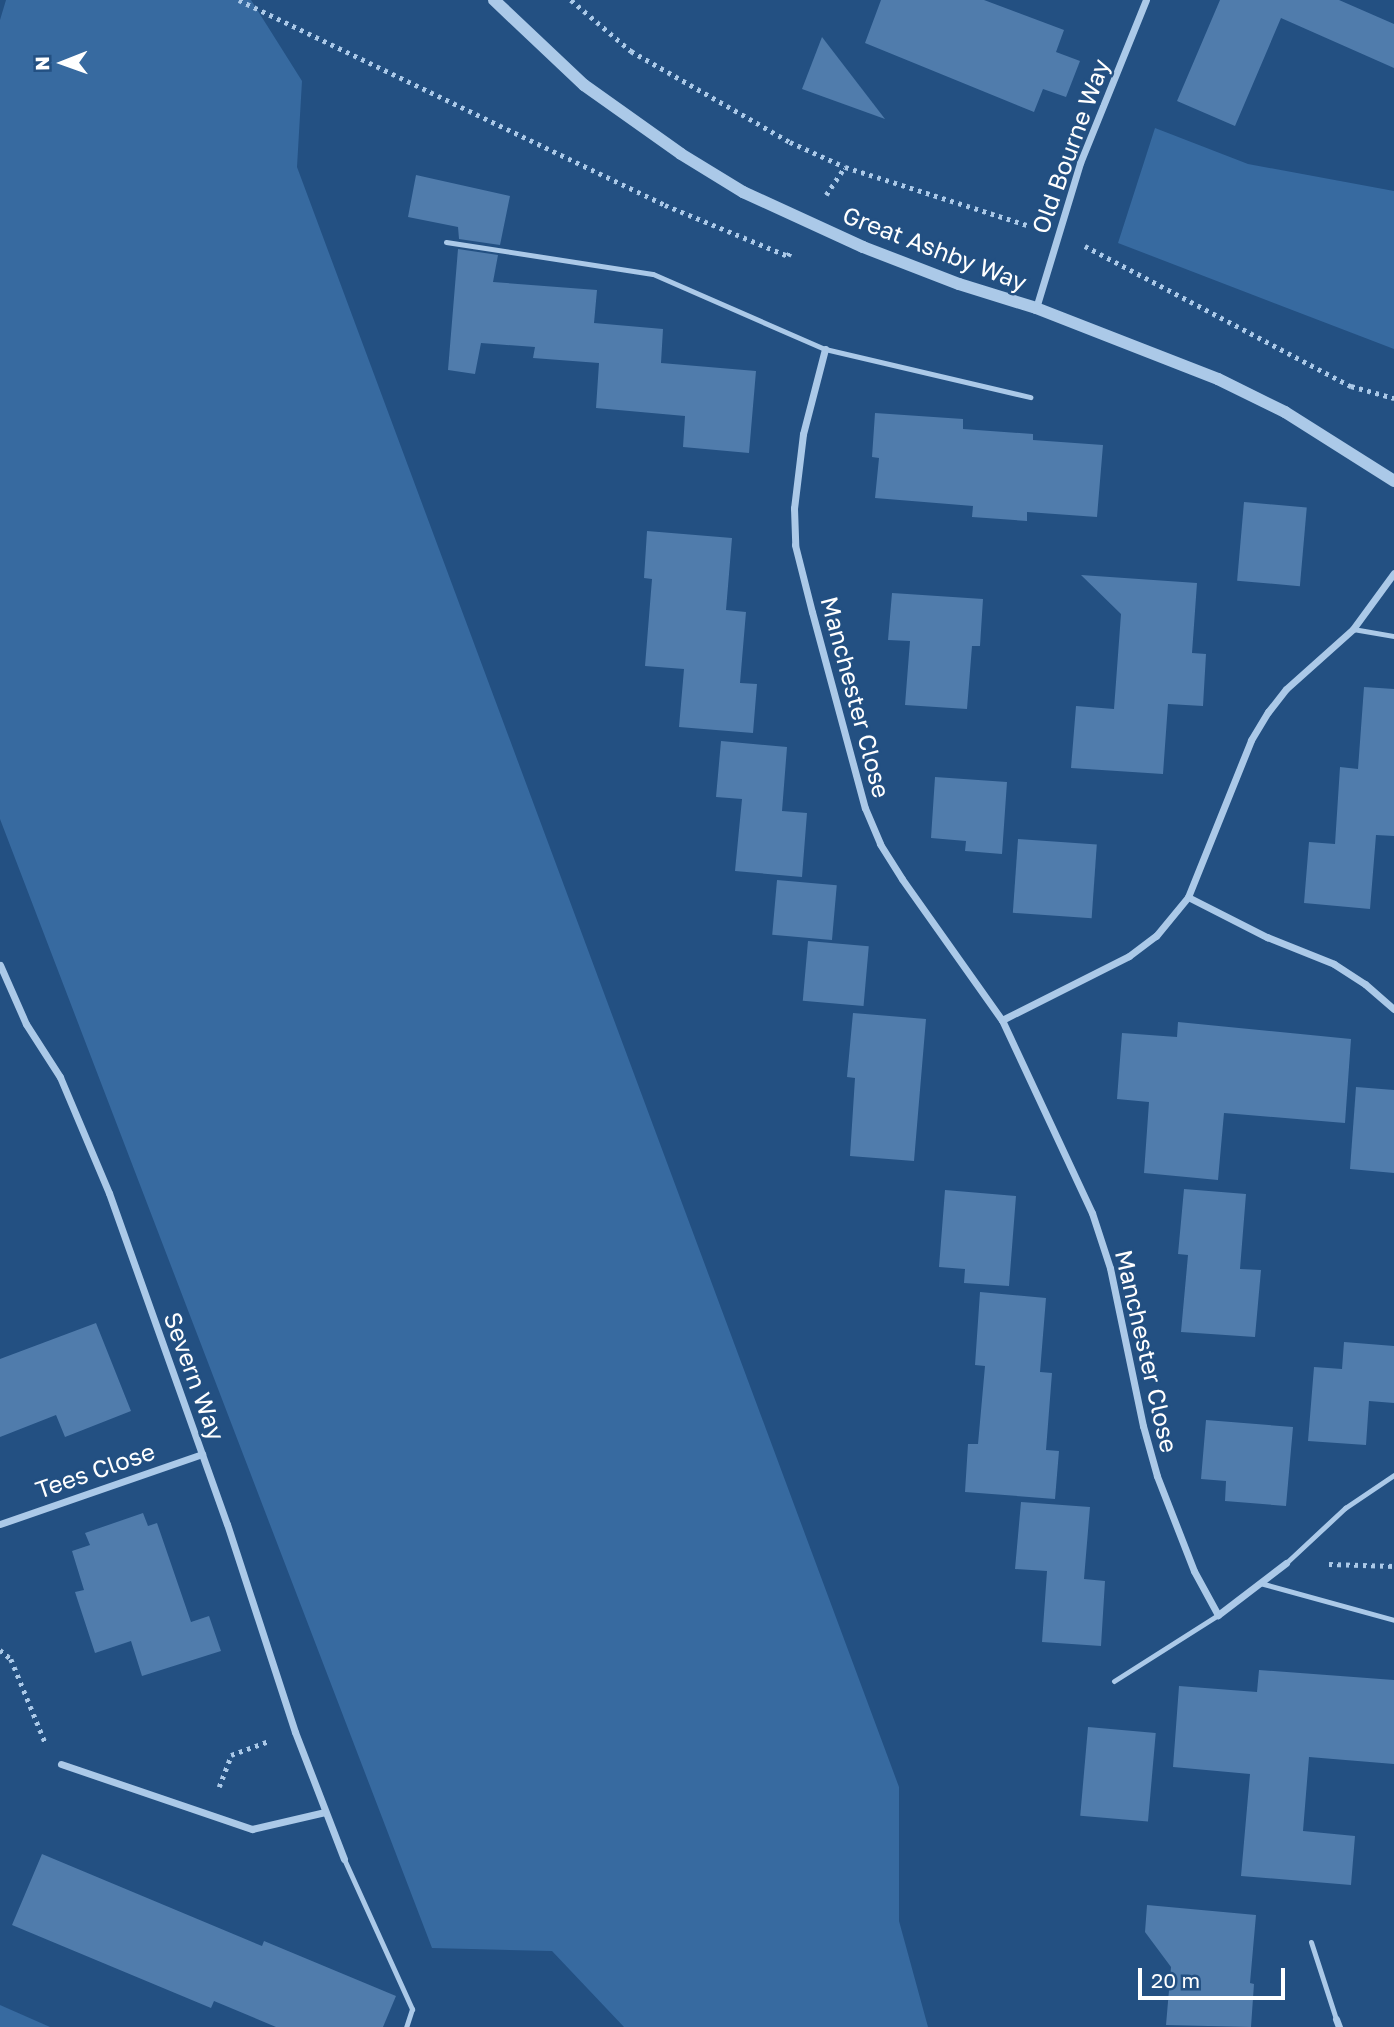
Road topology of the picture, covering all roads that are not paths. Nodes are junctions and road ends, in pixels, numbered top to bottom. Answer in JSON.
{"nodes":[{"id":1,"x":494,"y":0,"type":"edge"},
{"id":2,"x":1146,"y":0,"type":"edge"},
{"id":3,"x":446,"y":242,"type":"dead end"},
{"id":4,"x":1036,"y":308,"type":"junction"},
{"id":5,"x":825,"y":349,"type":"junction"},
{"id":6,"x":1030,"y":397,"type":"dead end"},
{"id":7,"x":1394,"y":481,"type":"edge"},
{"id":8,"x":1394,"y":573,"type":"edge"},
{"id":9,"x":1353,"y":629,"type":"junction"},
{"id":10,"x":1394,"y":636,"type":"edge"},
{"id":11,"x":1188,"y":897,"type":"junction"},
{"id":12,"x":0,"y":965,"type":"edge"},
{"id":13,"x":2,"y":977,"type":"edge"},
{"id":14,"x":1394,"y":1009,"type":"edge"},
{"id":15,"x":1002,"y":1020,"type":"junction"},
{"id":16,"x":202,"y":1454,"type":"junction"},
{"id":17,"x":1394,"y":1475,"type":"edge"},
{"id":18,"x":0,"y":1524,"type":"edge"},
{"id":19,"x":1286,"y":1563,"type":"joint"},
{"id":20,"x":1260,"y":1583,"type":"junction"},
{"id":21,"x":1218,"y":1615,"type":"junction"},
{"id":22,"x":1394,"y":1620,"type":"edge"},
{"id":23,"x":1114,"y":1681,"type":"dead end"},
{"id":24,"x":61,"y":1764,"type":"road end"},
{"id":25,"x":325,"y":1812,"type":"junction"},
{"id":26,"x":344,"y":1859,"type":"joint"},
{"id":27,"x":1311,"y":1942,"type":"dead end"},
{"id":28,"x":1336,"y":2019,"type":"joint"},
{"id":29,"x":406,"y":2027,"type":"edge"},
{"id":30,"x":1339,"y":2027,"type":"edge"}],
"edges":[{"from":1,"to":4,"type":"street","name":"Great Ashby Way"},
{"from":2,"to":4,"type":"street","name":"Old Bourne Way"},
{"from":3,"to":5,"type":"lane"},
{"from":4,"to":7,"type":"street","name":"Great Ashby Way"},
{"from":5,"to":6,"type":"lane"},
{"from":5,"to":15,"type":"street","name":"Manchester Close"},
{"from":8,"to":9,"type":"street"},
{"from":9,"to":10,"type":"lane"},
{"from":9,"to":11,"type":"street"},
{"from":11,"to":14,"type":"street"},
{"from":11,"to":15,"type":"street"},
{"from":12,"to":13,"type":"street","name":"Severn Way"},
{"from":13,"to":16,"type":"street","name":"Severn Way"},
{"from":15,"to":21,"type":"street","name":"Manchester Close"},
{"from":16,"to":18,"type":"street","name":"Tees Close"},
{"from":16,"to":25,"type":"street","name":"Severn Way"},
{"from":17,"to":19,"type":"lane"},
{"from":19,"to":20,"type":"street"},
{"from":20,"to":21,"type":"street"},
{"from":20,"to":22,"type":"lane"},
{"from":21,"to":23,"type":"lane"},
{"from":24,"to":25,"type":"street"},
{"from":25,"to":26,"type":"street","name":"Severn Way"},
{"from":26,"to":29,"type":"lane"},
{"from":27,"to":28,"type":"lane"},
{"from":28,"to":30,"type":"street"}]}
